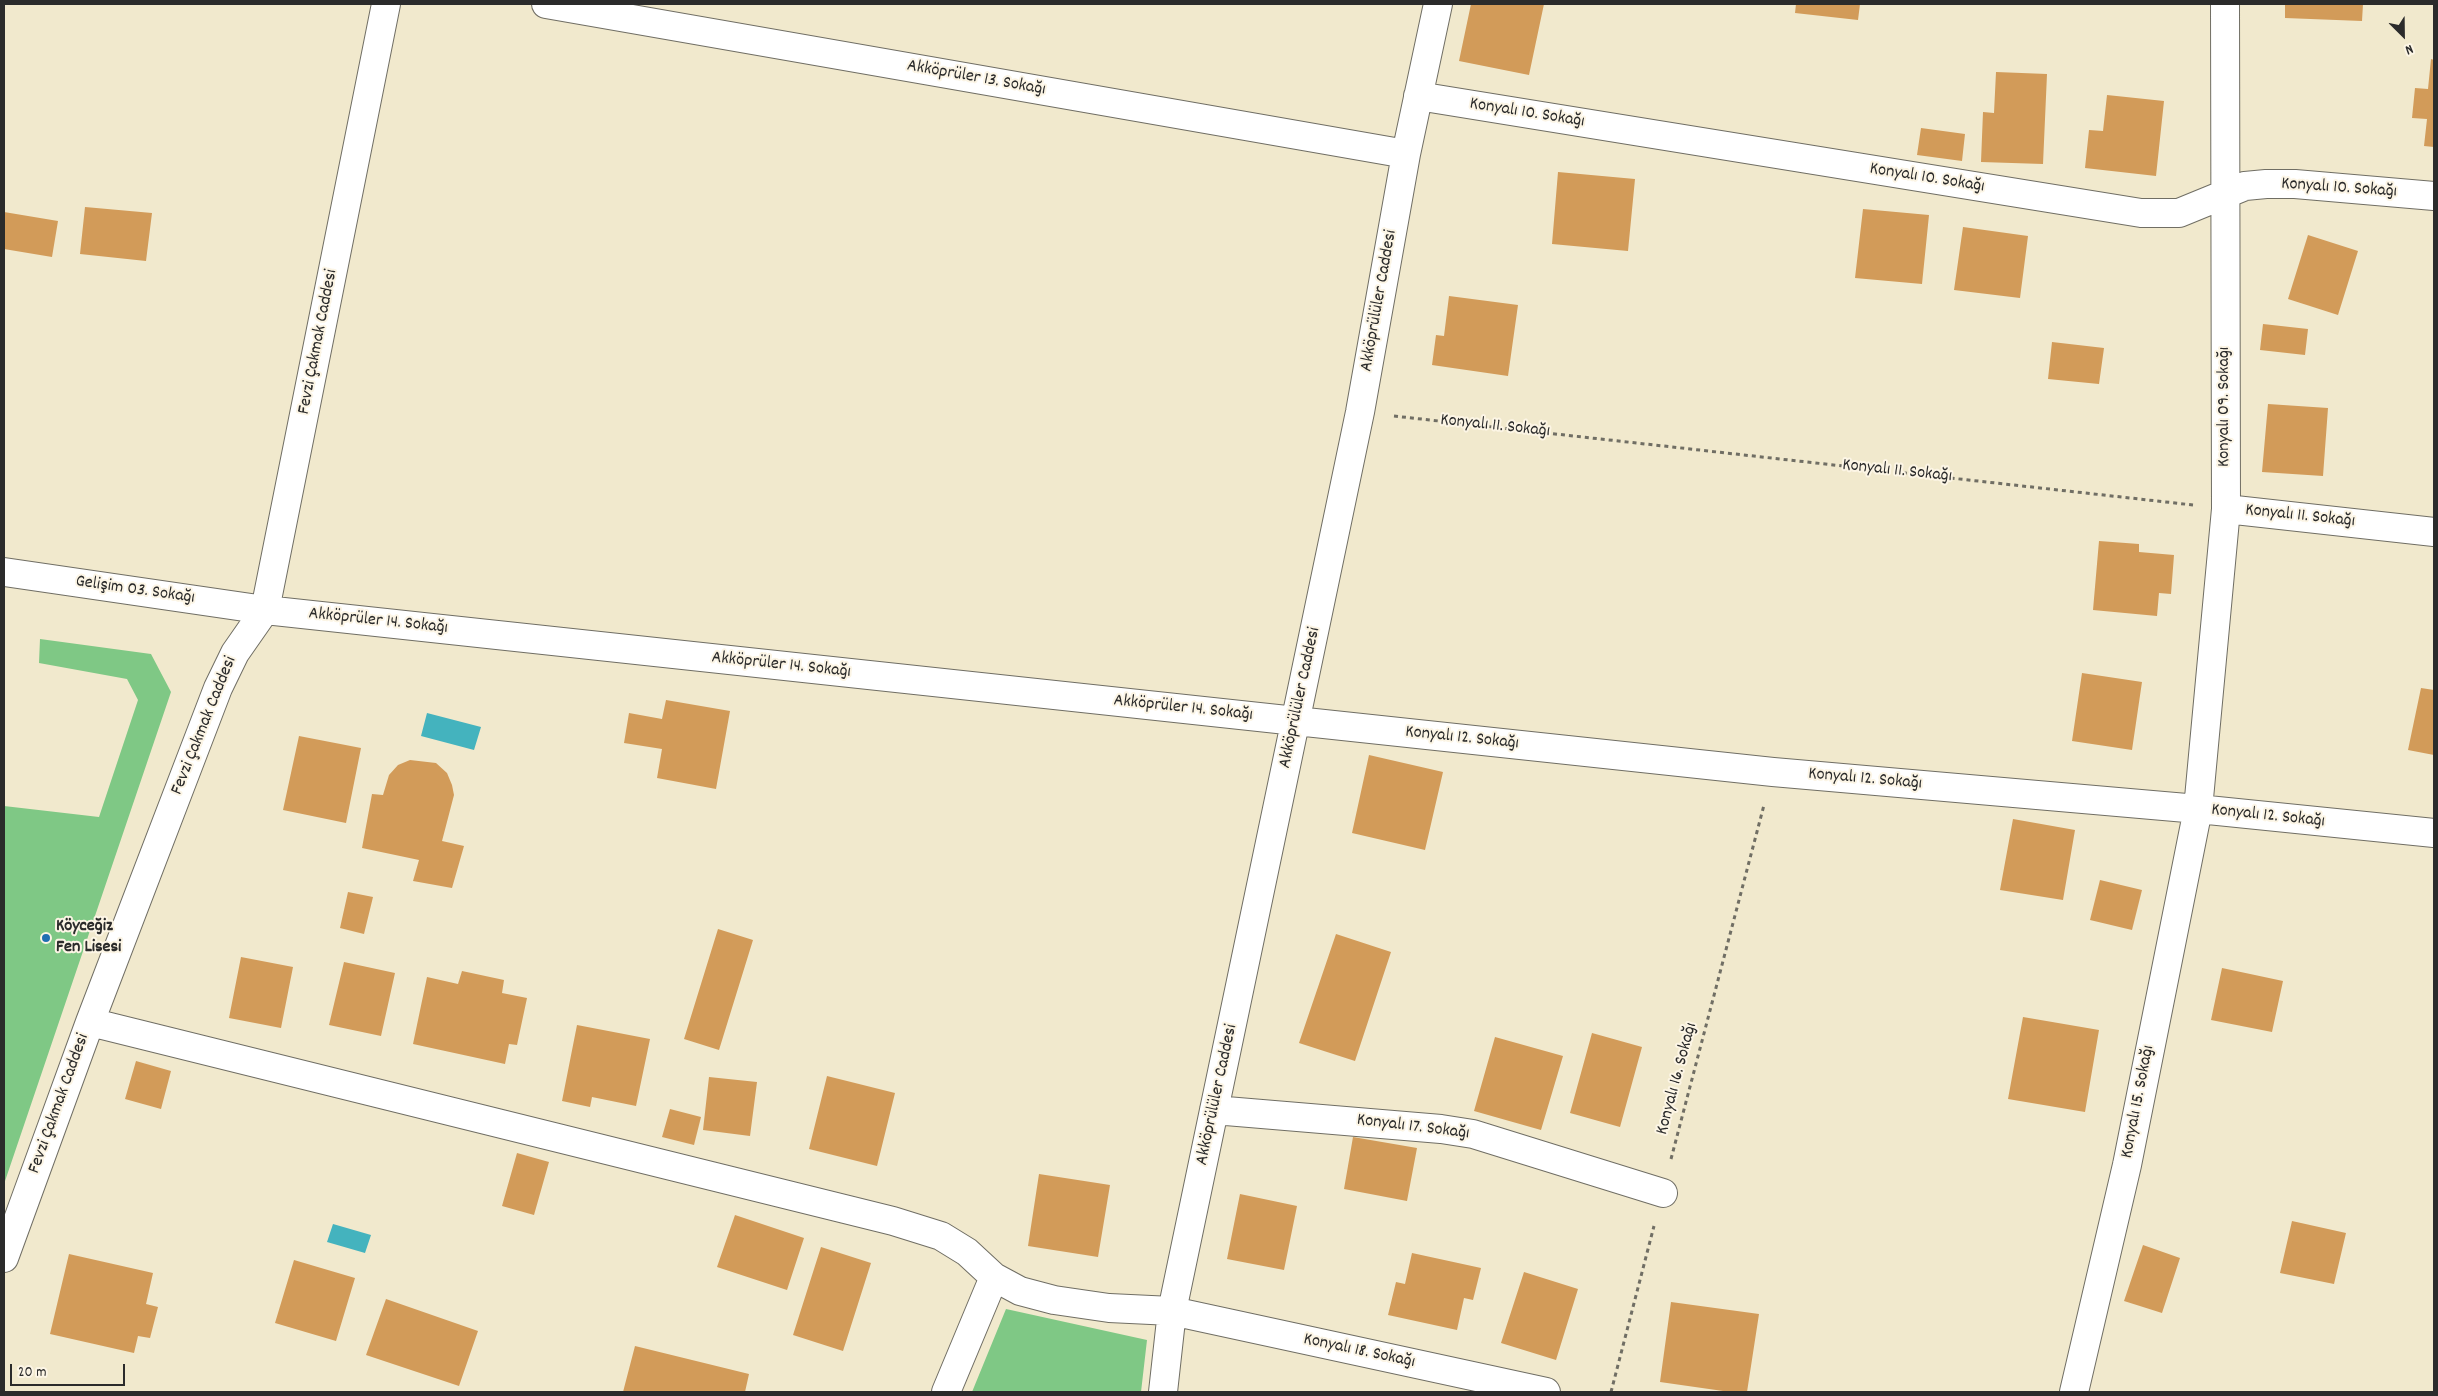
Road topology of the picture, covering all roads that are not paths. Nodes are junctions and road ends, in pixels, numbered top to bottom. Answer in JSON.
{"nodes":[{"id":1,"x":386,"y":4,"type":"edge"},
{"id":2,"x":546,"y":4,"type":"edge"},
{"id":3,"x":1438,"y":4,"type":"edge"},
{"id":4,"x":2225,"y":4,"type":"edge"},
{"id":5,"x":1418,"y":96,"type":"junction"},
{"id":6,"x":1406,"y":154,"type":"junction"},
{"id":7,"x":2225,"y":195,"type":"junction"},
{"id":8,"x":2434,"y":196,"type":"edge"},
{"id":9,"x":2226,"y":509,"type":"junction"},
{"id":10,"x":2434,"y":532,"type":"edge"},
{"id":11,"x":4,"y":572,"type":"edge"},
{"id":12,"x":265,"y":610,"type":"junction"},
{"id":13,"x":1296,"y":721,"type":"junction"},
{"id":14,"x":2198,"y":810,"type":"junction"},
{"id":15,"x":2434,"y":833,"type":"edge"},
{"id":16,"x":90,"y":1022,"type":"junction"},
{"id":17,"x":1214,"y":1110,"type":"junction"},
{"id":18,"x":1663,"y":1193,"type":"road end"},
{"id":19,"x":4,"y":1258,"type":"edge"},
{"id":20,"x":994,"y":1277,"type":"junction"},
{"id":21,"x":1172,"y":1311,"type":"junction"},
{"id":22,"x":946,"y":1392,"type":"edge"},
{"id":23,"x":1163,"y":1392,"type":"edge"},
{"id":24,"x":1546,"y":1392,"type":"edge"},
{"id":25,"x":2074,"y":1392,"type":"edge"}],
"edges":[{"from":1,"to":12,"type":"street","name":"Fevzi Çakmak Caddesi"},
{"from":2,"to":6,"type":"street","name":"Akköprüler 13. Sokağı"},
{"from":3,"to":5,"type":"street","name":"Akköprülüler Caddesi"},
{"from":4,"to":7,"type":"street","name":"Konyalı 09. Sokağı"},
{"from":5,"to":6,"type":"street","name":"Akköprülüler Caddesi"},
{"from":5,"to":7,"type":"street","name":"Konyalı 10. Sokağı"},
{"from":6,"to":13,"type":"street","name":"Akköprülüler Caddesi"},
{"from":7,"to":8,"type":"street","name":"Konyalı 10. Sokağı"},
{"from":7,"to":9,"type":"street","name":"Konyalı 09. Sokağı"},
{"from":9,"to":10,"type":"street","name":"Konyalı 11. Sokağı"},
{"from":9,"to":14,"type":"street","name":"Konyalı 09. Sokağı"},
{"from":11,"to":12,"type":"street","name":"Gelişim 03. Sokağı"},
{"from":12,"to":13,"type":"street","name":"Akköprüler 14. Sokağı"},
{"from":12,"to":16,"type":"street","name":"Fevzi Çakmak Caddesi"},
{"from":13,"to":14,"type":"street","name":"Konyalı 12. Sokağı"},
{"from":13,"to":17,"type":"street","name":"Akköprülüler Caddesi"},
{"from":14,"to":15,"type":"street","name":"Konyalı 12. Sokağı"},
{"from":14,"to":25,"type":"street","name":"Konyalı 15. Sokağı"},
{"from":16,"to":19,"type":"street","name":"Fevzi Çakmak Caddesi"},
{"from":16,"to":20,"type":"street","name":"Konyalı 18. Sokağı"},
{"from":17,"to":18,"type":"street","name":"Konyalı 17. Sokağı"},
{"from":17,"to":21,"type":"street","name":"Akköprülüler Caddesi"},
{"from":20,"to":21,"type":"street","name":"Konyalı 18. Sokağı"},
{"from":20,"to":22,"type":"street"},
{"from":21,"to":23,"type":"street","name":"Akköprülüler Caddesi"},
{"from":21,"to":24,"type":"street","name":"Konyalı 18. Sokağı"}]}
